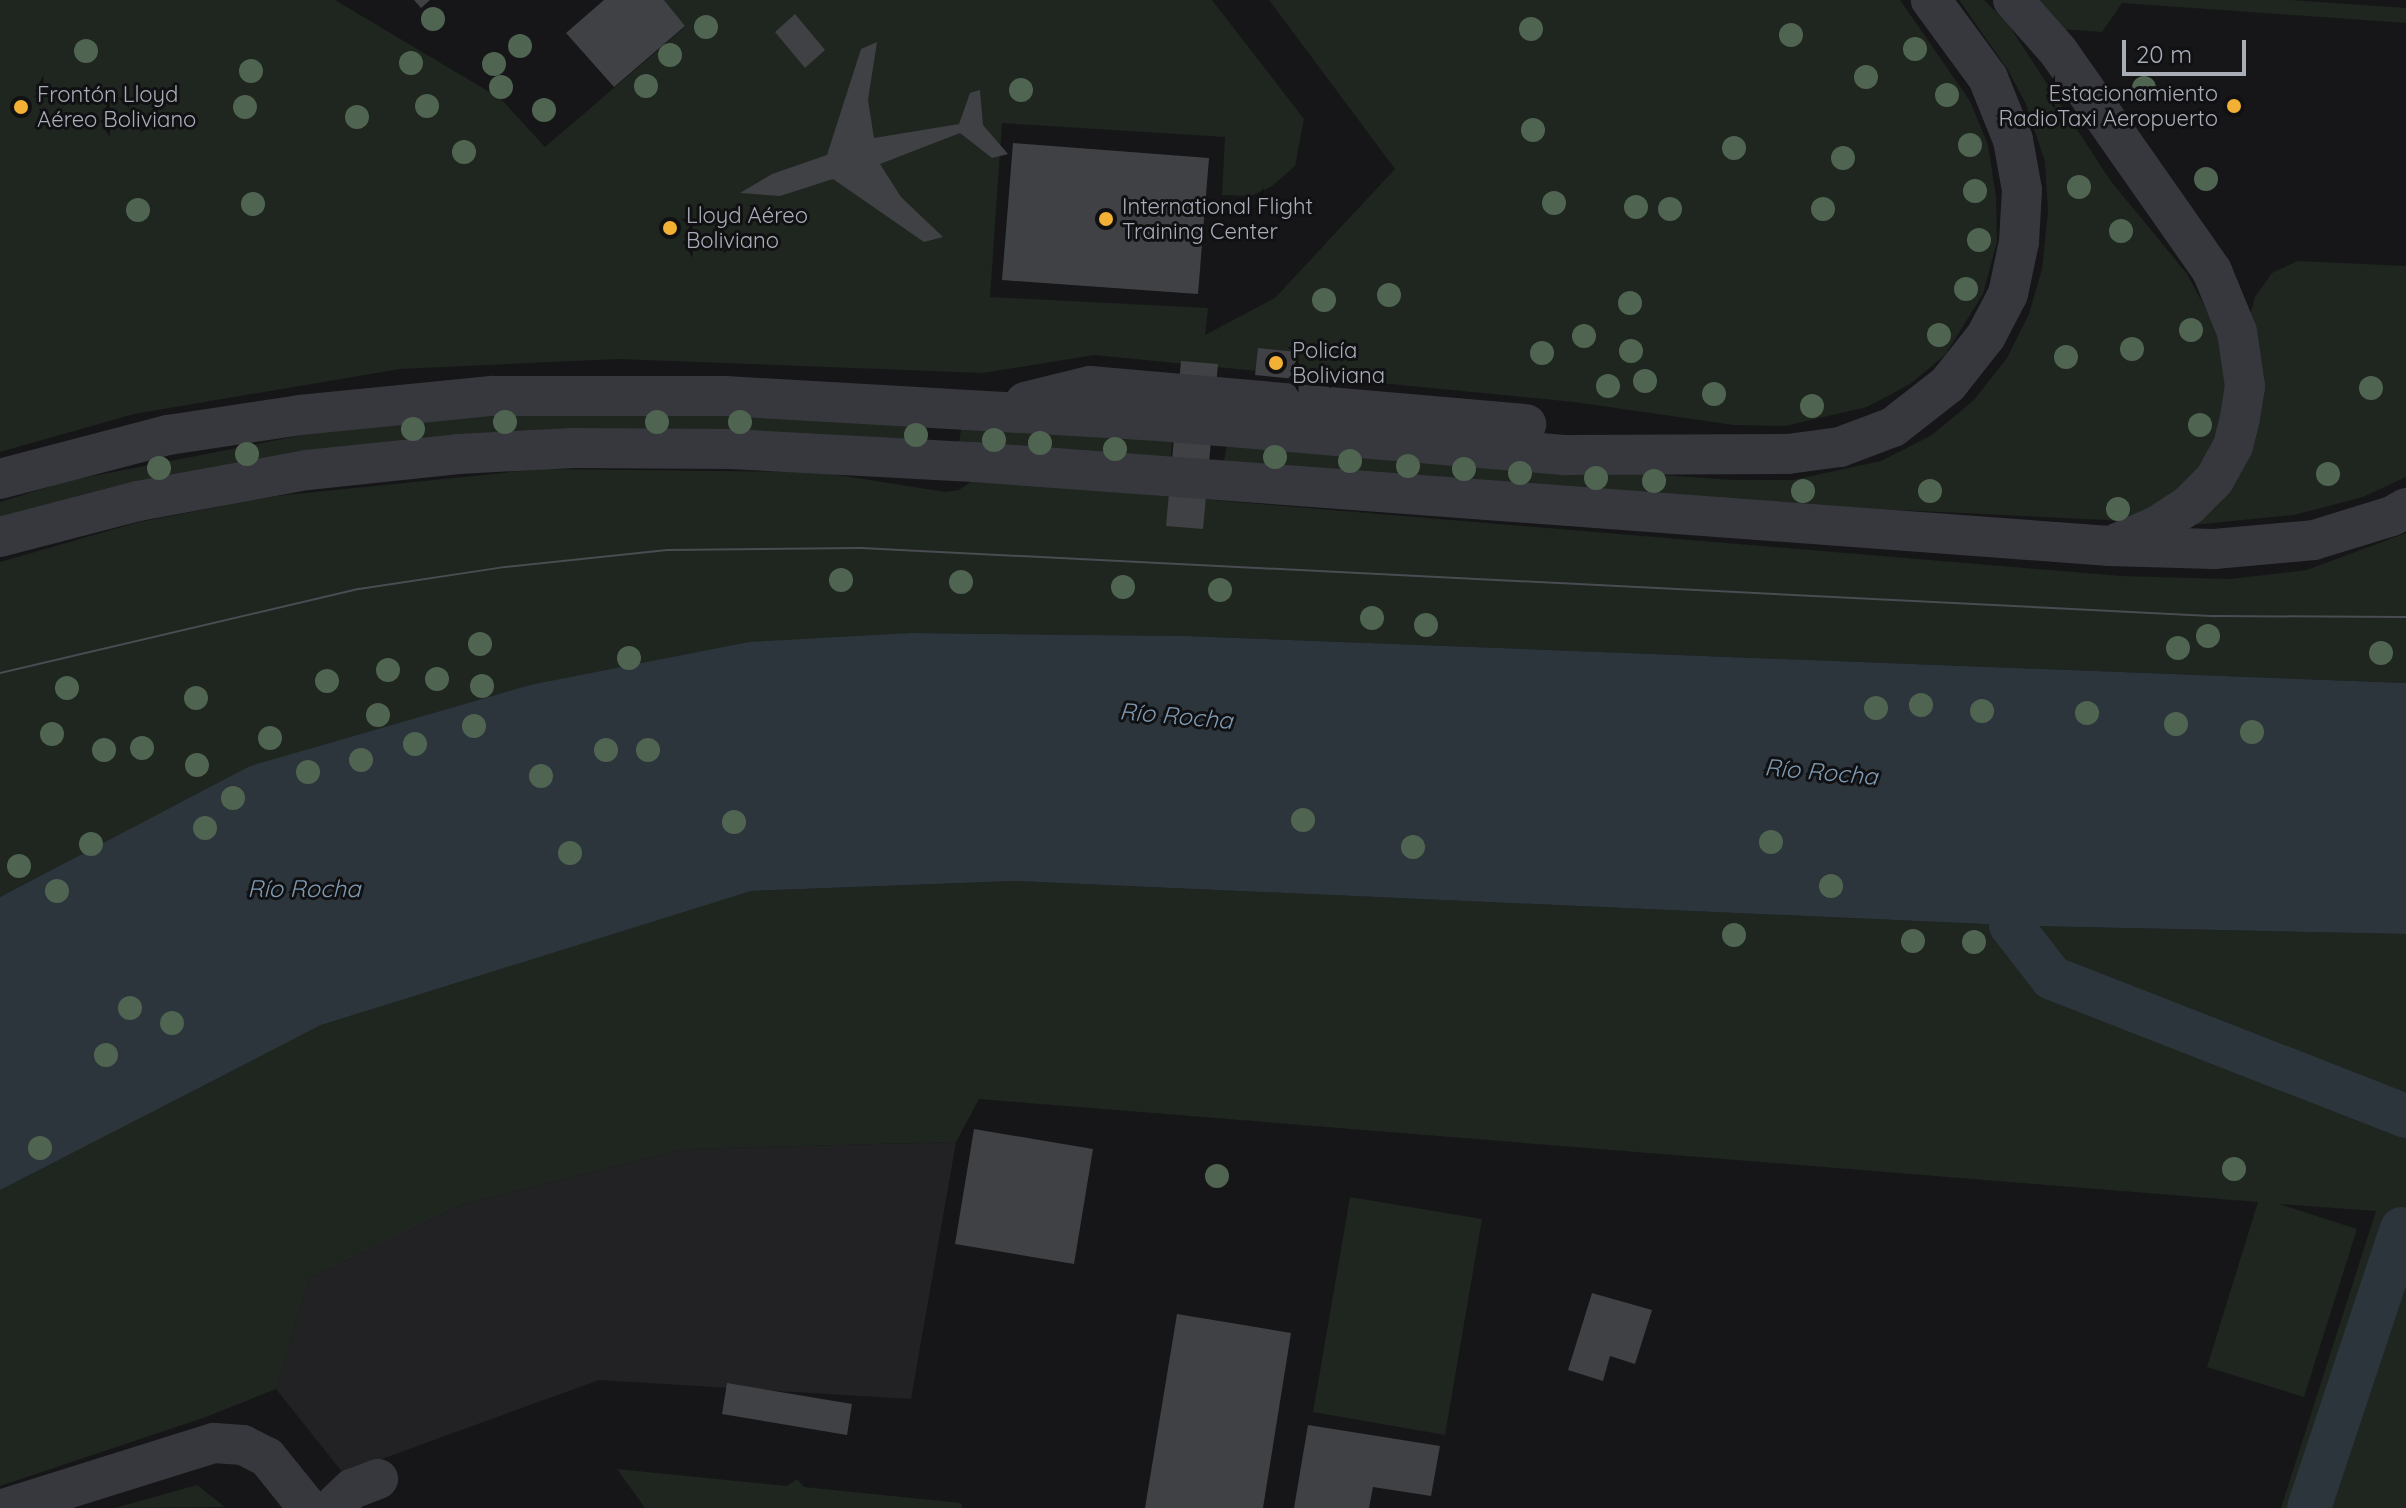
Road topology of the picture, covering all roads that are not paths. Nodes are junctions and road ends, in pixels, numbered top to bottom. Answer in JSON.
{"nodes":[{"id":1,"x":1931,"y":0,"type":"edge"},
{"id":2,"x":2013,"y":0,"type":"edge"},
{"id":3,"x":962,"y":411,"type":"junction"},
{"id":4,"x":941,"y":461,"type":"junction"},
{"id":5,"x":0,"y":479,"type":"edge"},
{"id":6,"x":2406,"y":508,"type":"edge"},
{"id":7,"x":0,"y":537,"type":"edge"},
{"id":8,"x":2110,"y":546,"type":"junction"},
{"id":9,"x":378,"y":1479,"type":"dead end"},
{"id":10,"x":6,"y":1508,"type":"edge"},
{"id":11,"x":308,"y":1508,"type":"edge"},
{"id":12,"x":332,"y":1508,"type":"edge"}],
"edges":[{"from":1,"to":3,"type":"street"},
{"from":2,"to":8,"type":"street"},
{"from":3,"to":4,"type":"street"},
{"from":3,"to":5,"type":"street"},
{"from":4,"to":7,"type":"street"},
{"from":4,"to":8,"type":"street"},
{"from":6,"to":8,"type":"street"},
{"from":9,"to":12,"type":"street"},
{"from":10,"to":11,"type":"street"}]}
